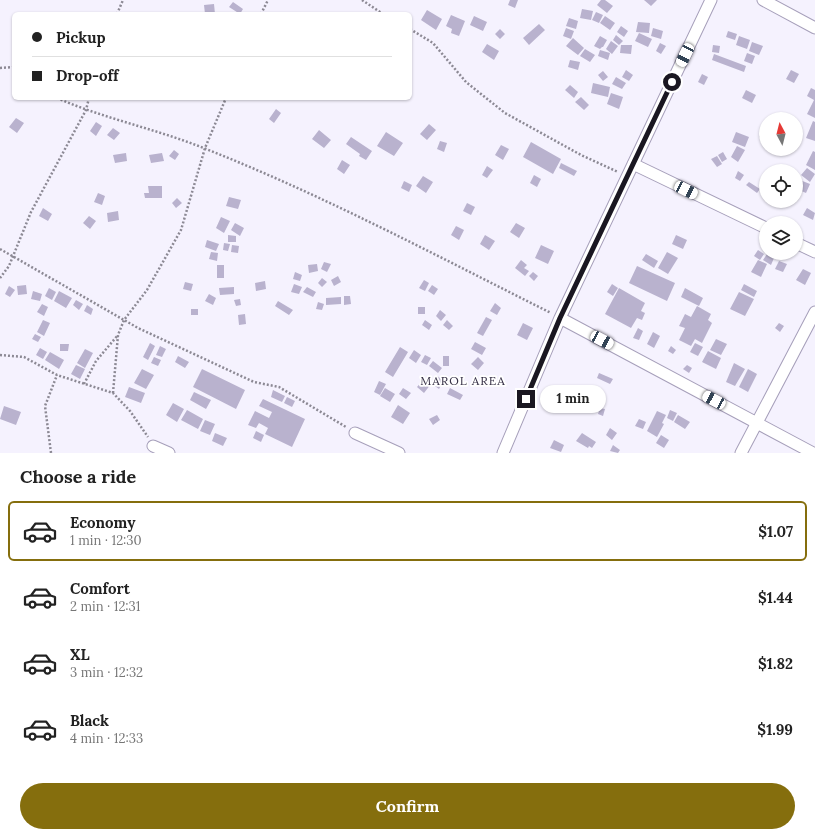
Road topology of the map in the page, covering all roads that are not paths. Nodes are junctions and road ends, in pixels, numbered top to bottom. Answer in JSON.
{"nodes":[{"id":1,"x":711,"y":0,"type":"edge"},
{"id":2,"x":763,"y":0,"type":"edge"},
{"id":3,"x":815,"y":28,"type":"edge"},
{"id":4,"x":633,"y":164,"type":"junction"},
{"id":5,"x":759,"y":225,"type":"edge"},
{"id":6,"x":803,"y":246,"type":"edge"},
{"id":7,"x":815,"y":252,"type":"edge"},
{"id":8,"x":815,"y":312,"type":"edge"},
{"id":9,"x":560,"y":318,"type":"junction"},
{"id":10,"x":756,"y":423,"type":"junction"},
{"id":11,"x":355,"y":433,"type":"road end"},
{"id":12,"x":153,"y":446,"type":"road end"},
{"id":13,"x":169,"y":453,"type":"edge"},
{"id":14,"x":399,"y":453,"type":"edge"},
{"id":15,"x":503,"y":453,"type":"edge"},
{"id":16,"x":741,"y":453,"type":"edge"},
{"id":17,"x":813,"y":453,"type":"edge"}],
"edges":[{"from":1,"to":4,"type":"street"},
{"from":2,"to":3,"type":"street"},
{"from":4,"to":5,"type":"street"},
{"from":4,"to":9,"type":"street"},
{"from":6,"to":7,"type":"street"},
{"from":8,"to":10,"type":"street"},
{"from":9,"to":10,"type":"street"},
{"from":9,"to":15,"type":"street"},
{"from":10,"to":16,"type":"street"},
{"from":10,"to":17,"type":"street"},
{"from":11,"to":14,"type":"street"},
{"from":12,"to":13,"type":"street"}]}
